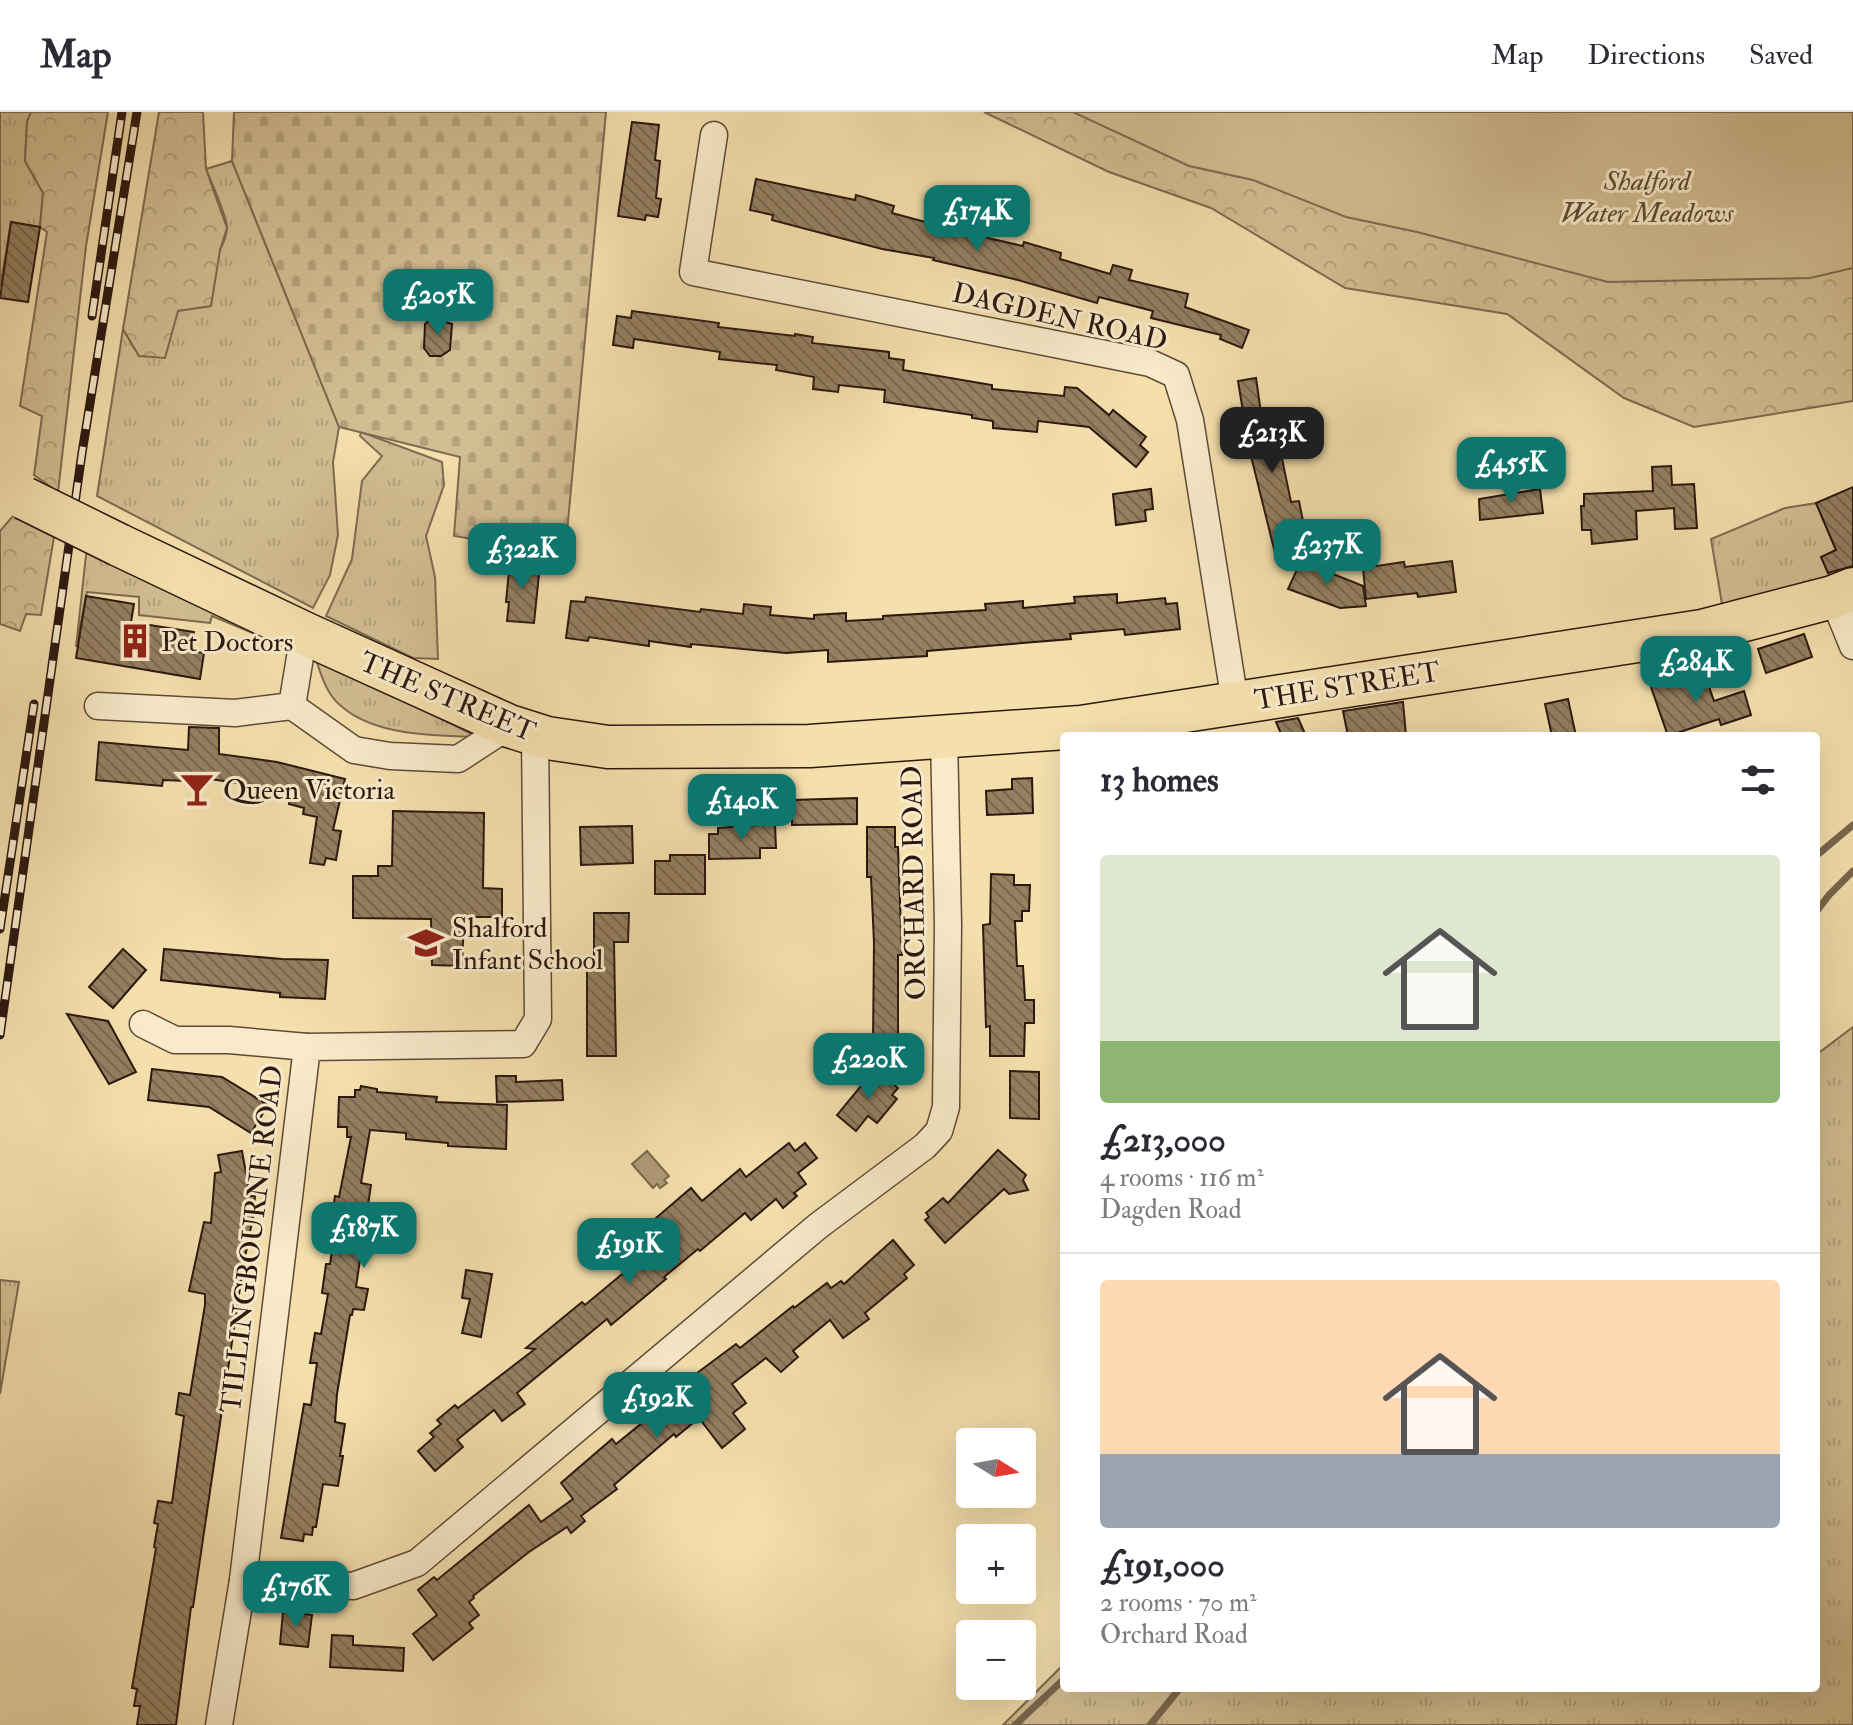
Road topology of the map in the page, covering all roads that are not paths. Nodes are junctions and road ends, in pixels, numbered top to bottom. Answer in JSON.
{"nodes":[{"id":1,"x":714,"y":135,"type":"dead end"},
{"id":2,"x":12,"y":492,"type":"edge"},
{"id":3,"x":1843,"y":593,"type":"edge"},
{"id":4,"x":304,"y":633,"type":"junction"},
{"id":5,"x":1853,"y":646,"type":"edge"},
{"id":6,"x":1235,"y":702,"type":"junction"},
{"id":7,"x":98,"y":706,"type":"dead end"},
{"id":8,"x":292,"y":706,"type":"junction"},
{"id":9,"x":522,"y":731,"type":"junction"},
{"id":10,"x":944,"y":737,"type":"junction"},
{"id":11,"x":143,"y":1024,"type":"dead end"},
{"id":12,"x":307,"y":1047,"type":"junction"},
{"id":13,"x":243,"y":1580,"type":"junction"},
{"id":14,"x":219,"y":1725,"type":"edge"}],
"edges":[{"from":1,"to":6,"type":"street","name":"DAGDEN ROAD"},
{"from":2,"to":4,"type":"main road","name":"THE STREET","bridge":true},
{"from":3,"to":5,"type":"street"},
{"from":3,"to":6,"type":"main road","name":"THE STREET"},
{"from":4,"to":8,"type":"street"},
{"from":4,"to":9,"type":"main road","name":"THE STREET"},
{"from":6,"to":10,"type":"main road","name":"THE STREET"},
{"from":7,"to":8,"type":"street"},
{"from":8,"to":9,"type":"street"},
{"from":9,"to":10,"type":"main road","name":"THE STREET"},
{"from":9,"to":12,"type":"street","name":"TILLINGBOURNE ROAD"},
{"from":10,"to":13,"type":"street","name":"ORCHARD ROAD"},
{"from":11,"to":12,"type":"street"},
{"from":12,"to":13,"type":"street","name":"TILLINGBOURNE ROAD"},
{"from":13,"to":14,"type":"street","name":"TILLINGBOURNE ROAD"}]}
